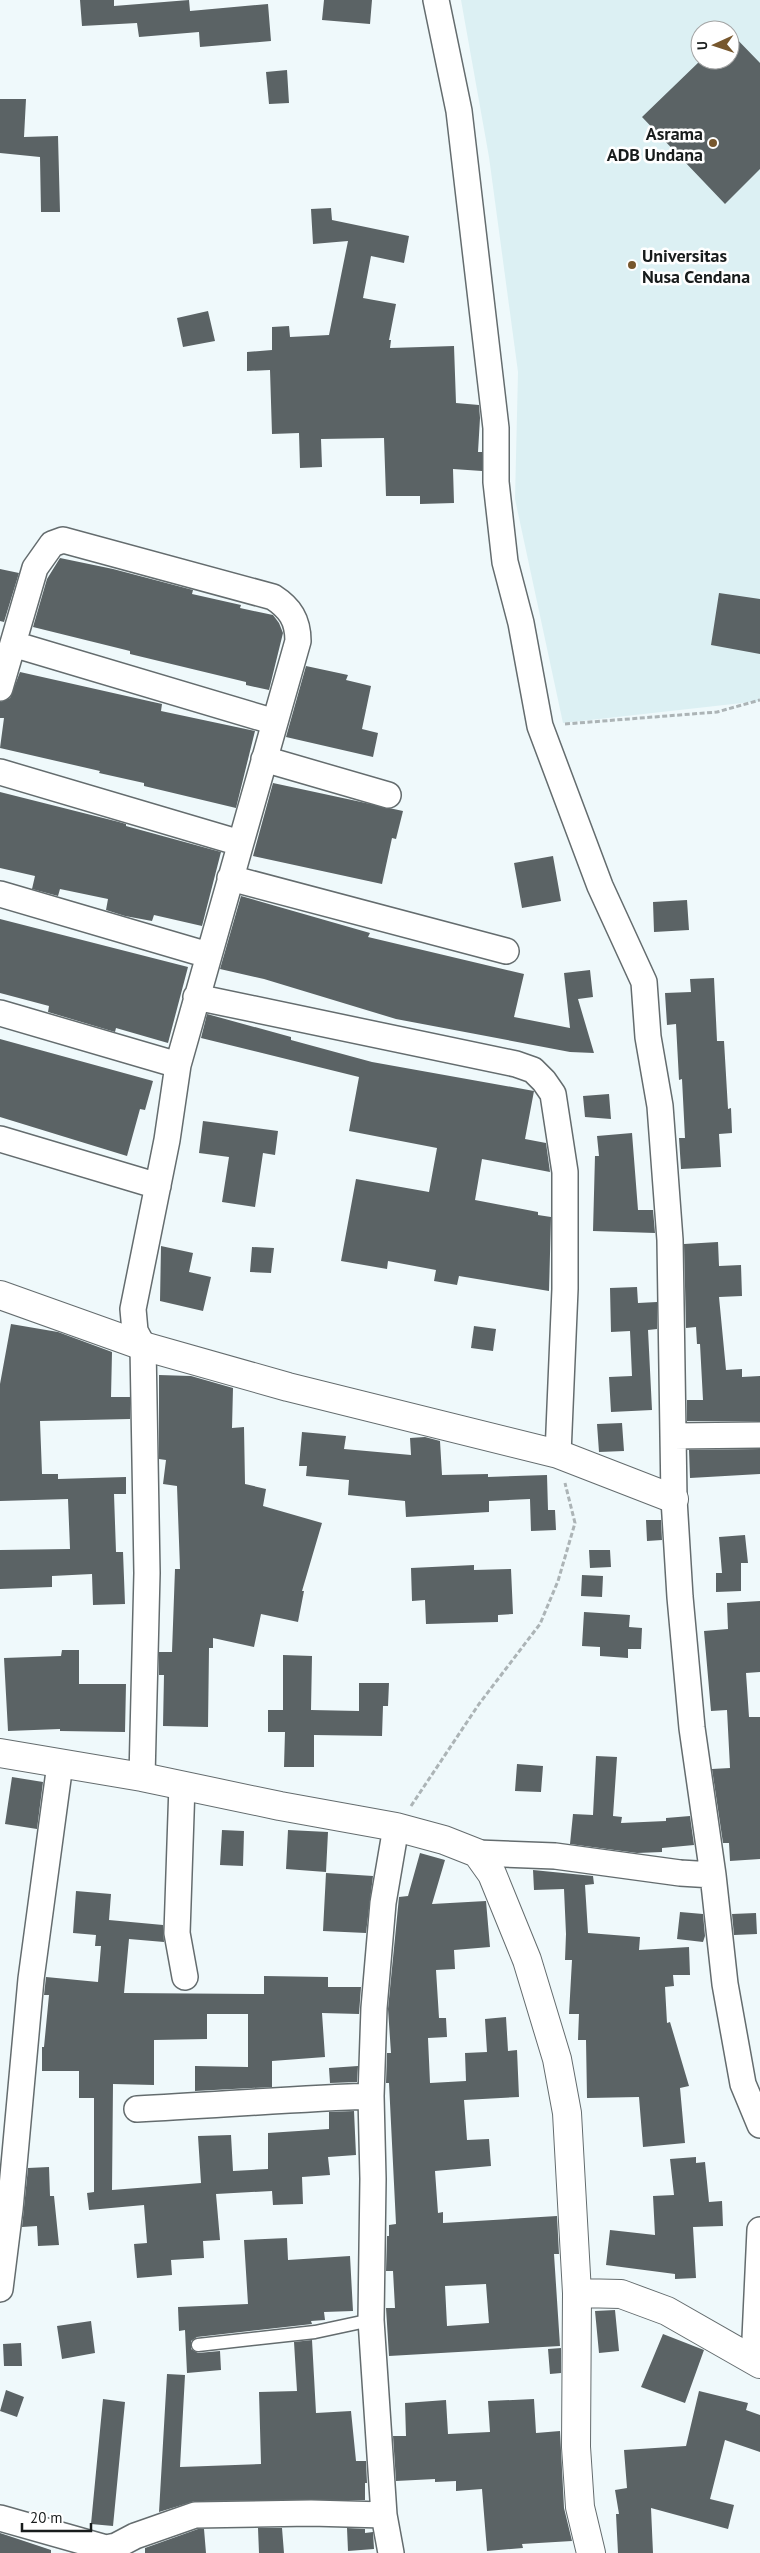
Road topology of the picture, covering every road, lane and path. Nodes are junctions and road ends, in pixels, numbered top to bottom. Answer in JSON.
{"nodes":[{"id":1,"x":436,"y":0,"type":"edge"},
{"id":2,"x":13,"y":644,"type":"junction"},
{"id":3,"x":0,"y":688,"type":"edge"},
{"id":4,"x":760,"y":700,"type":"edge"},
{"id":5,"x":275,"y":722,"type":"junction"},
{"id":6,"x":540,"y":726,"type":"junction"},
{"id":7,"x":264,"y":759,"type":"junction"},
{"id":8,"x":0,"y":772,"type":"edge"},
{"id":9,"x":388,"y":795,"type":"dead end"},
{"id":10,"x":240,"y":843,"type":"junction"},
{"id":11,"x":230,"y":878,"type":"junction"},
{"id":12,"x":0,"y":894,"type":"edge"},
{"id":13,"x":506,"y":952,"type":"dead end"},
{"id":14,"x":208,"y":956,"type":"junction"},
{"id":15,"x":196,"y":997,"type":"junction"},
{"id":16,"x":0,"y":1013,"type":"edge"},
{"id":17,"x":178,"y":1066,"type":"junction"},
{"id":18,"x":0,"y":1139,"type":"edge"},
{"id":19,"x":158,"y":1186,"type":"junction"},
{"id":20,"x":0,"y":1295,"type":"edge"},
{"id":21,"x":143,"y":1346,"type":"junction"},
{"id":22,"x":760,"y":1435,"type":"edge"},
{"id":23,"x":674,"y":1436,"type":"junction"},
{"id":24,"x":558,"y":1454,"type":"junction"},
{"id":25,"x":674,"y":1499,"type":"junction"},
{"id":26,"x":0,"y":1753,"type":"edge"},
{"id":27,"x":60,"y":1764,"type":"junction"},
{"id":28,"x":142,"y":1777,"type":"junction"},
{"id":29,"x":182,"y":1785,"type":"junction"},
{"id":30,"x":396,"y":1826,"type":"junction"},
{"id":31,"x":477,"y":1853,"type":"junction"},
{"id":32,"x":713,"y":1875,"type":"junction"},
{"id":33,"x":185,"y":1977,"type":"dead end"},
{"id":34,"x":372,"y":2096,"type":"junction"},
{"id":35,"x":136,"y":2109,"type":"dead end"},
{"id":36,"x":760,"y":2125,"type":"edge"},
{"id":37,"x":760,"y":2230,"type":"edge"},
{"id":38,"x":0,"y":2289,"type":"edge"},
{"id":39,"x":577,"y":2294,"type":"junction"},
{"id":40,"x":371,"y":2320,"type":"junction"},
{"id":41,"x":198,"y":2345,"type":"dead end"},
{"id":42,"x":757,"y":2362,"type":"edge"},
{"id":43,"x":384,"y":2515,"type":"junction"},
{"id":44,"x":0,"y":2518,"type":"edge"},
{"id":45,"x":391,"y":2553,"type":"edge"},
{"id":46,"x":591,"y":2553,"type":"edge"}],
"edges":[{"from":1,"to":6,"type":"street"},
{"from":2,"to":3,"type":"street"},
{"from":2,"to":5,"type":"street"},
{"from":2,"to":5,"type":"street"},
{"from":4,"to":6,"type":"path"},
{"from":5,"to":7,"type":"street"},
{"from":6,"to":23,"type":"street"},
{"from":7,"to":9,"type":"street"},
{"from":7,"to":10,"type":"street"},
{"from":8,"to":10,"type":"street"},
{"from":10,"to":11,"type":"street"},
{"from":11,"to":13,"type":"street"},
{"from":11,"to":14,"type":"street"},
{"from":12,"to":14,"type":"street"},
{"from":14,"to":15,"type":"street"},
{"from":15,"to":17,"type":"street"},
{"from":15,"to":24,"type":"street"},
{"from":16,"to":17,"type":"street"},
{"from":17,"to":19,"type":"street"},
{"from":18,"to":19,"type":"street"},
{"from":19,"to":21,"type":"street"},
{"from":20,"to":21,"type":"street"},
{"from":21,"to":24,"type":"street"},
{"from":21,"to":28,"type":"street"},
{"from":22,"to":23,"type":"street"},
{"from":23,"to":25,"type":"street"},
{"from":24,"to":25,"type":"street"},
{"from":24,"to":30,"type":"path"},
{"from":25,"to":32,"type":"street"},
{"from":26,"to":27,"type":"street"},
{"from":27,"to":28,"type":"street"},
{"from":27,"to":38,"type":"street"},
{"from":28,"to":29,"type":"street"},
{"from":29,"to":30,"type":"street"},
{"from":29,"to":33,"type":"street"},
{"from":30,"to":31,"type":"street"},
{"from":30,"to":34,"type":"street"},
{"from":31,"to":32,"type":"street"},
{"from":31,"to":39,"type":"street"},
{"from":32,"to":36,"type":"street"},
{"from":34,"to":35,"type":"street"},
{"from":34,"to":40,"type":"street"},
{"from":37,"to":42,"type":"street"},
{"from":39,"to":42,"type":"street"},
{"from":39,"to":46,"type":"street"},
{"from":40,"to":41,"type":"lane"},
{"from":40,"to":43,"type":"street"},
{"from":43,"to":44,"type":"street"},
{"from":43,"to":45,"type":"street"}]}
